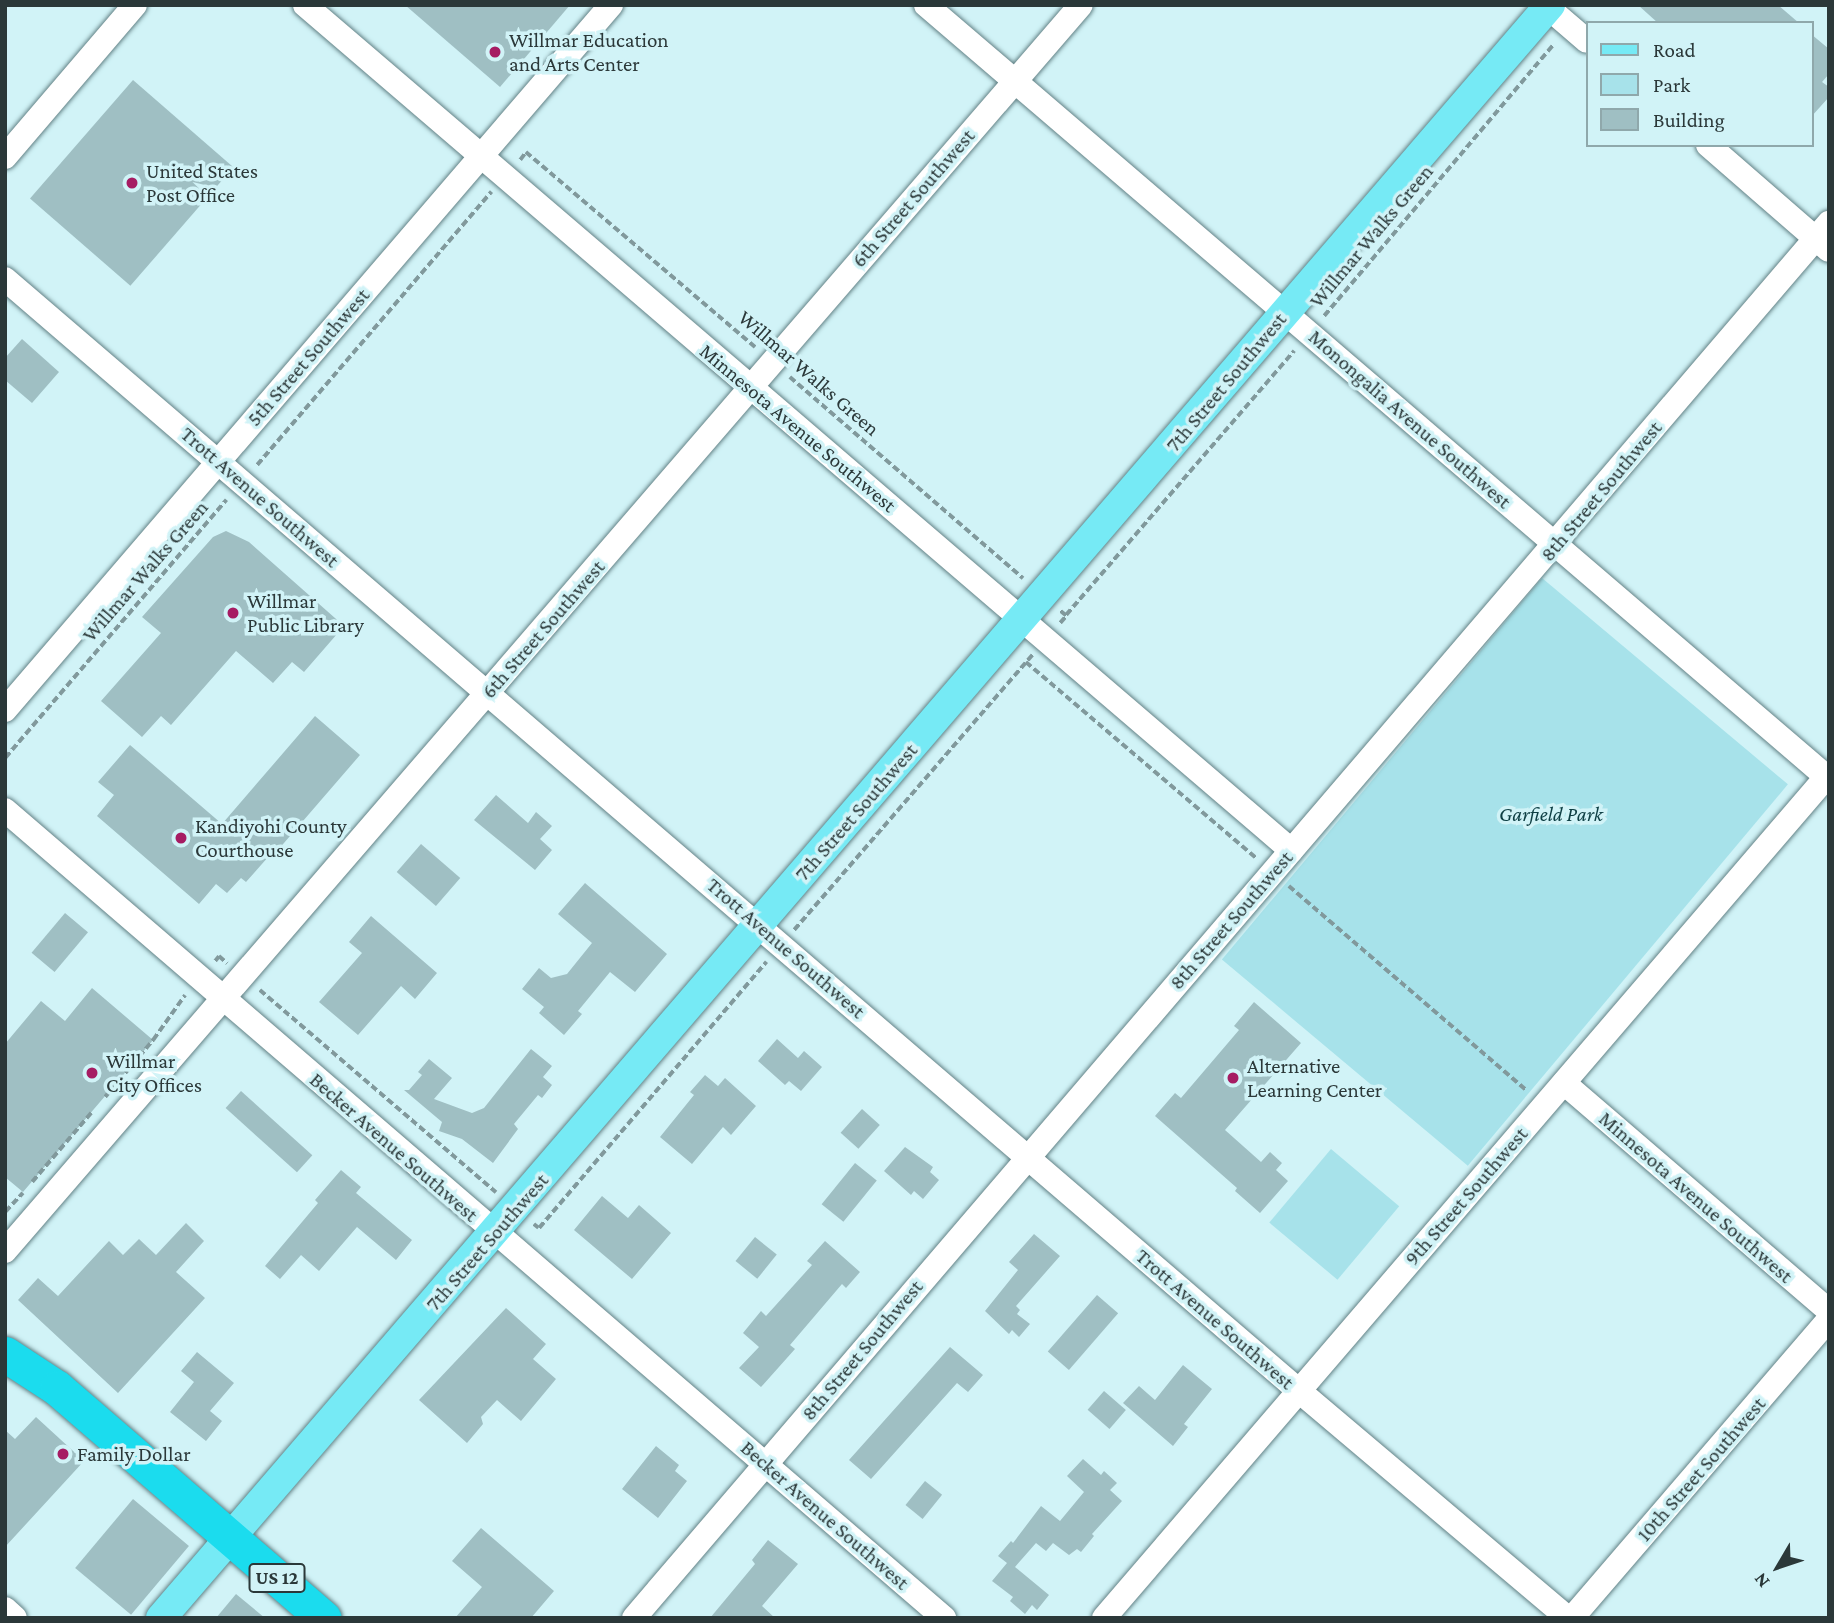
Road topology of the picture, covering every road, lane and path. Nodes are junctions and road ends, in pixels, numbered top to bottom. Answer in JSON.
{"nodes":[{"id":1,"x":135,"y":5,"type":"edge"},
{"id":2,"x":304,"y":5,"type":"edge"},
{"id":3,"x":611,"y":5,"type":"edge"},
{"id":4,"x":926,"y":5,"type":"edge"},
{"id":5,"x":1081,"y":5,"type":"edge"},
{"id":6,"x":1560,"y":17,"type":"edge"},
{"id":7,"x":1015,"y":82,"type":"junction"},
{"id":8,"x":1710,"y":147,"type":"edge"},
{"id":9,"x":481,"y":156,"type":"junction"},
{"id":10,"x":5,"y":157,"type":"edge"},
{"id":11,"x":505,"y":177,"type":"junction"},
{"id":12,"x":1824,"y":237,"type":"edge"},
{"id":13,"x":5,"y":279,"type":"edge"},
{"id":14,"x":1285,"y":312,"type":"junction"},
{"id":15,"x":1310,"y":332,"type":"junction"},
{"id":16,"x":771,"y":361,"type":"junction"},
{"id":17,"x":750,"y":387,"type":"junction"},
{"id":18,"x":218,"y":461,"type":"junction"},
{"id":19,"x":242,"y":482,"type":"junction"},
{"id":20,"x":1556,"y":544,"type":"junction"},
{"id":21,"x":1044,"y":597,"type":"junction"},
{"id":22,"x":1024,"y":619,"type":"junction"},
{"id":23,"x":488,"y":693,"type":"junction"},
{"id":24,"x":5,"y":710,"type":"edge"},
{"id":25,"x":5,"y":758,"type":"edge"},
{"id":26,"x":1828,"y":777,"type":"edge"},
{"id":27,"x":5,"y":810,"type":"edge"},
{"id":28,"x":1291,"y":850,"type":"junction"},
{"id":29,"x":759,"y":924,"type":"junction"},
{"id":30,"x":223,"y":1000,"type":"junction"},
{"id":31,"x":1564,"y":1083,"type":"junction"},
{"id":32,"x":1027,"y":1156,"type":"junction"},
{"id":33,"x":495,"y":1234,"type":"junction"},
{"id":34,"x":5,"y":1251,"type":"edge"},
{"id":35,"x":1829,"y":1311,"type":"edge"},
{"id":36,"x":1829,"y":1320,"type":"edge"},
{"id":37,"x":5,"y":1354,"type":"edge"},
{"id":38,"x":1298,"y":1390,"type":"junction"},
{"id":39,"x":765,"y":1464,"type":"junction"},
{"id":40,"x":230,"y":1538,"type":"junction"},
{"id":41,"x":5,"y":1609,"type":"edge"},
{"id":42,"x":15,"y":1618,"type":"edge"},
{"id":43,"x":161,"y":1618,"type":"edge"},
{"id":44,"x":323,"y":1618,"type":"edge"},
{"id":45,"x":634,"y":1618,"type":"edge"},
{"id":46,"x":944,"y":1618,"type":"edge"},
{"id":47,"x":1104,"y":1618,"type":"edge"},
{"id":48,"x":1570,"y":1618,"type":"edge"}],
"edges":[{"from":1,"to":10,"type":"street"},
{"from":2,"to":9,"type":"street","name":"Minnesota Avenue Southwest"},
{"from":3,"to":9,"type":"street","name":"5th Street Southwest"},
{"from":4,"to":7,"type":"street","name":"Monongalia Avenue Southwest"},
{"from":5,"to":7,"type":"street","name":"6th Street Southwest"},
{"from":6,"to":14,"type":"main road","name":"7th Street Southwest"},
{"from":6,"to":15,"type":"path","name":"Willmar Walks Green"},
{"from":7,"to":14,"type":"street","name":"Monongalia Avenue Southwest"},
{"from":7,"to":16,"type":"street","name":"6th Street Southwest"},
{"from":8,"to":12,"type":"street"},
{"from":9,"to":11,"type":"street","name":"Minnesota Avenue Southwest"},
{"from":9,"to":18,"type":"street","name":"5th Street Southwest"},
{"from":11,"to":16,"type":"path","name":"Willmar Walks Green"},
{"from":11,"to":17,"type":"street","name":"Minnesota Avenue Southwest"},
{"from":11,"to":19,"type":"path","name":"Willmar Walks Green"},
{"from":12,"to":20,"type":"street","name":"8th Street Southwest"},
{"from":13,"to":18,"type":"street","name":"Trott Avenue Southwest"},
{"from":14,"to":15,"type":"street","name":"Monongalia Avenue Southwest"},
{"from":14,"to":21,"type":"main road","name":"7th Street Southwest"},
{"from":15,"to":20,"type":"street","name":"Monongalia Avenue Southwest"},
{"from":15,"to":21,"type":"path","name":"Willmar Walks Green"},
{"from":16,"to":17,"type":"street","name":"6th Street Southwest"},
{"from":16,"to":21,"type":"path","name":"Willmar Walks Green"},
{"from":17,"to":22,"type":"street","name":"Minnesota Avenue Southwest"},
{"from":17,"to":23,"type":"street","name":"6th Street Southwest"},
{"from":18,"to":19,"type":"street","name":"Trott Avenue Southwest"},
{"from":18,"to":24,"type":"street","name":"5th Street Southwest"},
{"from":19,"to":23,"type":"street","name":"Trott Avenue Southwest"},
{"from":19,"to":25,"type":"path","name":"Willmar Walks Green"},
{"from":20,"to":26,"type":"street","name":"Monongalia Avenue Southwest"},
{"from":20,"to":28,"type":"street","name":"8th Street Southwest"},
{"from":21,"to":22,"type":"main road","name":"7th Street Southwest"},
{"from":22,"to":28,"type":"street","name":"Minnesota Avenue Southwest"},
{"from":22,"to":29,"type":"main road","name":"7th Street Southwest"},
{"from":23,"to":29,"type":"street","name":"Trott Avenue Southwest"},
{"from":23,"to":30,"type":"street","name":"6th Street Southwest"},
{"from":26,"to":31,"type":"street","name":"9th Street Southwest"},
{"from":27,"to":30,"type":"street","name":"Becker Avenue Southwest"},
{"from":28,"to":32,"type":"street","name":"8th Street Southwest"},
{"from":29,"to":32,"type":"street","name":"Trott Avenue Southwest"},
{"from":29,"to":33,"type":"main road","name":"7th Street Southwest"},
{"from":30,"to":33,"type":"street","name":"Becker Avenue Southwest"},
{"from":30,"to":34,"type":"street","name":"6th Street Southwest"},
{"from":31,"to":35,"type":"street","name":"Minnesota Avenue Southwest"},
{"from":31,"to":38,"type":"street","name":"9th Street Southwest"},
{"from":32,"to":38,"type":"street","name":"Trott Avenue Southwest"},
{"from":32,"to":39,"type":"street","name":"8th Street Southwest"},
{"from":33,"to":39,"type":"street","name":"Becker Avenue Southwest"},
{"from":33,"to":40,"type":"main road","name":"7th Street Southwest"},
{"from":36,"to":48,"type":"street","name":"10th Street Southwest"},
{"from":37,"to":40,"type":"highway","number":"US 12"},
{"from":38,"to":47,"type":"street","name":"9th Street Southwest"},
{"from":38,"to":48,"type":"street","name":"Trott Avenue Southwest"},
{"from":39,"to":45,"type":"street","name":"8th Street Southwest"},
{"from":39,"to":46,"type":"street","name":"Becker Avenue Southwest"},
{"from":40,"to":43,"type":"main road","name":"7th Street Southwest"},
{"from":40,"to":44,"type":"highway","number":"US 12"},
{"from":41,"to":42,"type":"street"}]}
